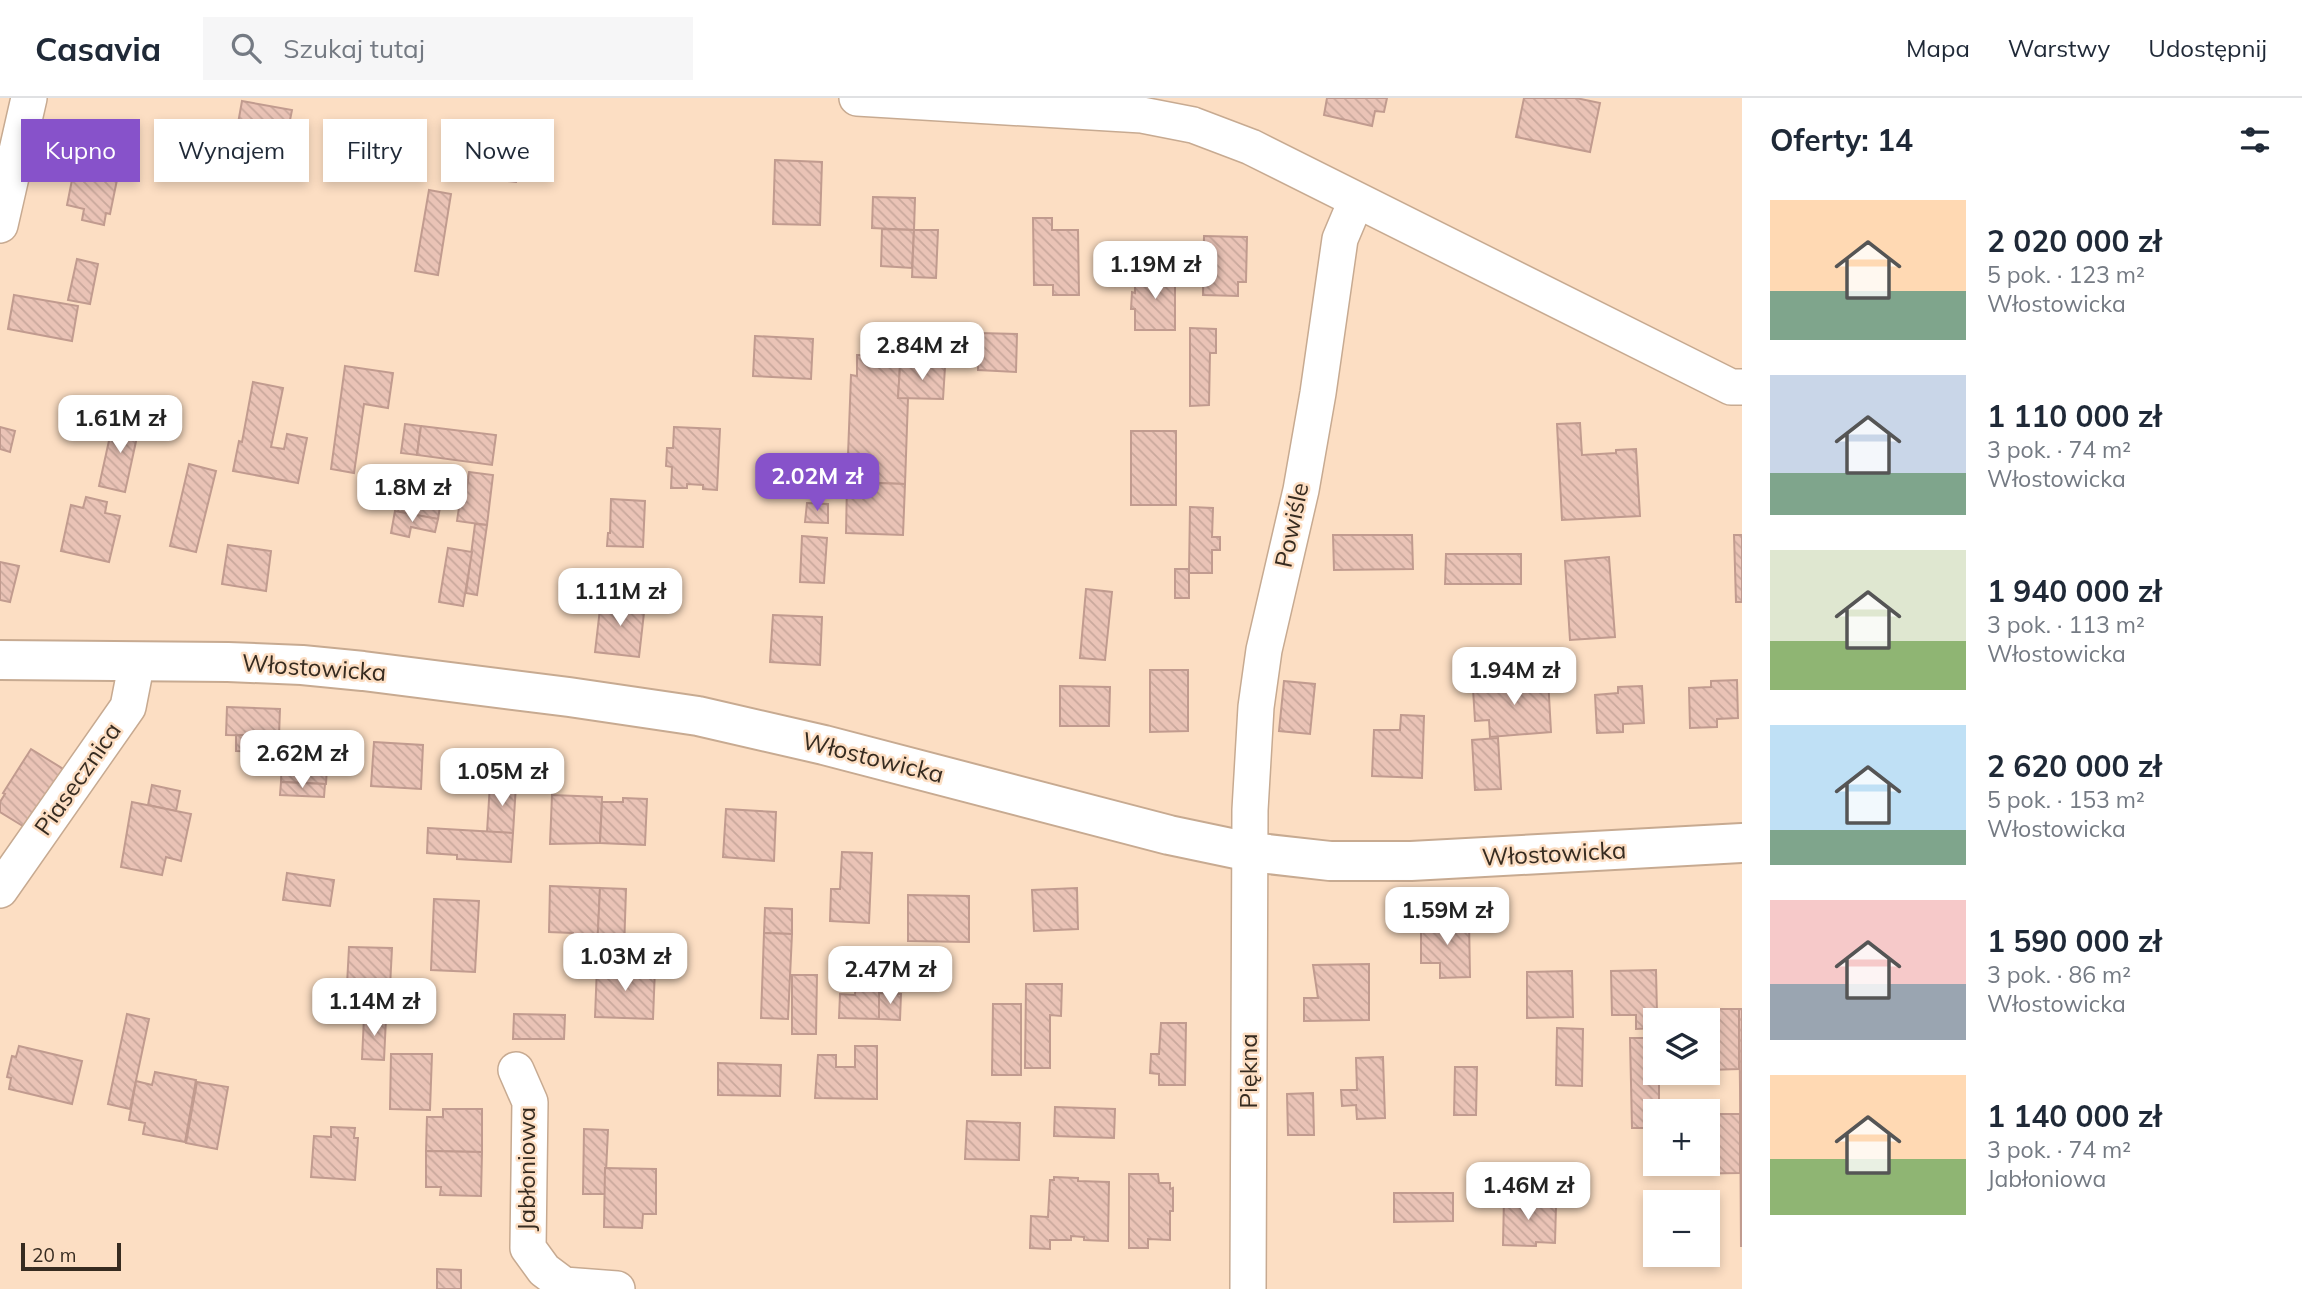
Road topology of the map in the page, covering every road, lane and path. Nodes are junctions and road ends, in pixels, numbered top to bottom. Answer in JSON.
{"nodes":[{"id":1,"x":29,"y":98,"type":"edge"},
{"id":2,"x":857,"y":98,"type":"edge"},
{"id":3,"x":1356,"y":201,"type":"junction"},
{"id":4,"x":0,"y":225,"type":"edge"},
{"id":5,"x":1742,"y":387,"type":"edge"},
{"id":6,"x":0,"y":660,"type":"edge"},
{"id":7,"x":137,"y":661,"type":"junction"},
{"id":8,"x":1742,"y":843,"type":"edge"},
{"id":9,"x":1250,"y":852,"type":"junction"},
{"id":10,"x":0,"y":890,"type":"edge"},
{"id":11,"x":516,"y":1070,"type":"dead end"},
{"id":12,"x":617,"y":1289,"type":"edge"},
{"id":13,"x":1248,"y":1289,"type":"edge"}],
"edges":[{"from":1,"to":4,"type":"street"},
{"from":2,"to":3,"type":"street"},
{"from":3,"to":5,"type":"street"},
{"from":3,"to":9,"type":"street","name":"Powiśle"},
{"from":6,"to":7,"type":"main road","name":"Włostowicka"},
{"from":7,"to":9,"type":"main road","name":"Włostowicka"},
{"from":7,"to":10,"type":"street","name":"Piasecznica"},
{"from":8,"to":9,"type":"main road","name":"Włostowicka"},
{"from":9,"to":13,"type":"street","name":"Piękna"},
{"from":11,"to":12,"type":"street","name":"Jabłoniowa"}]}
